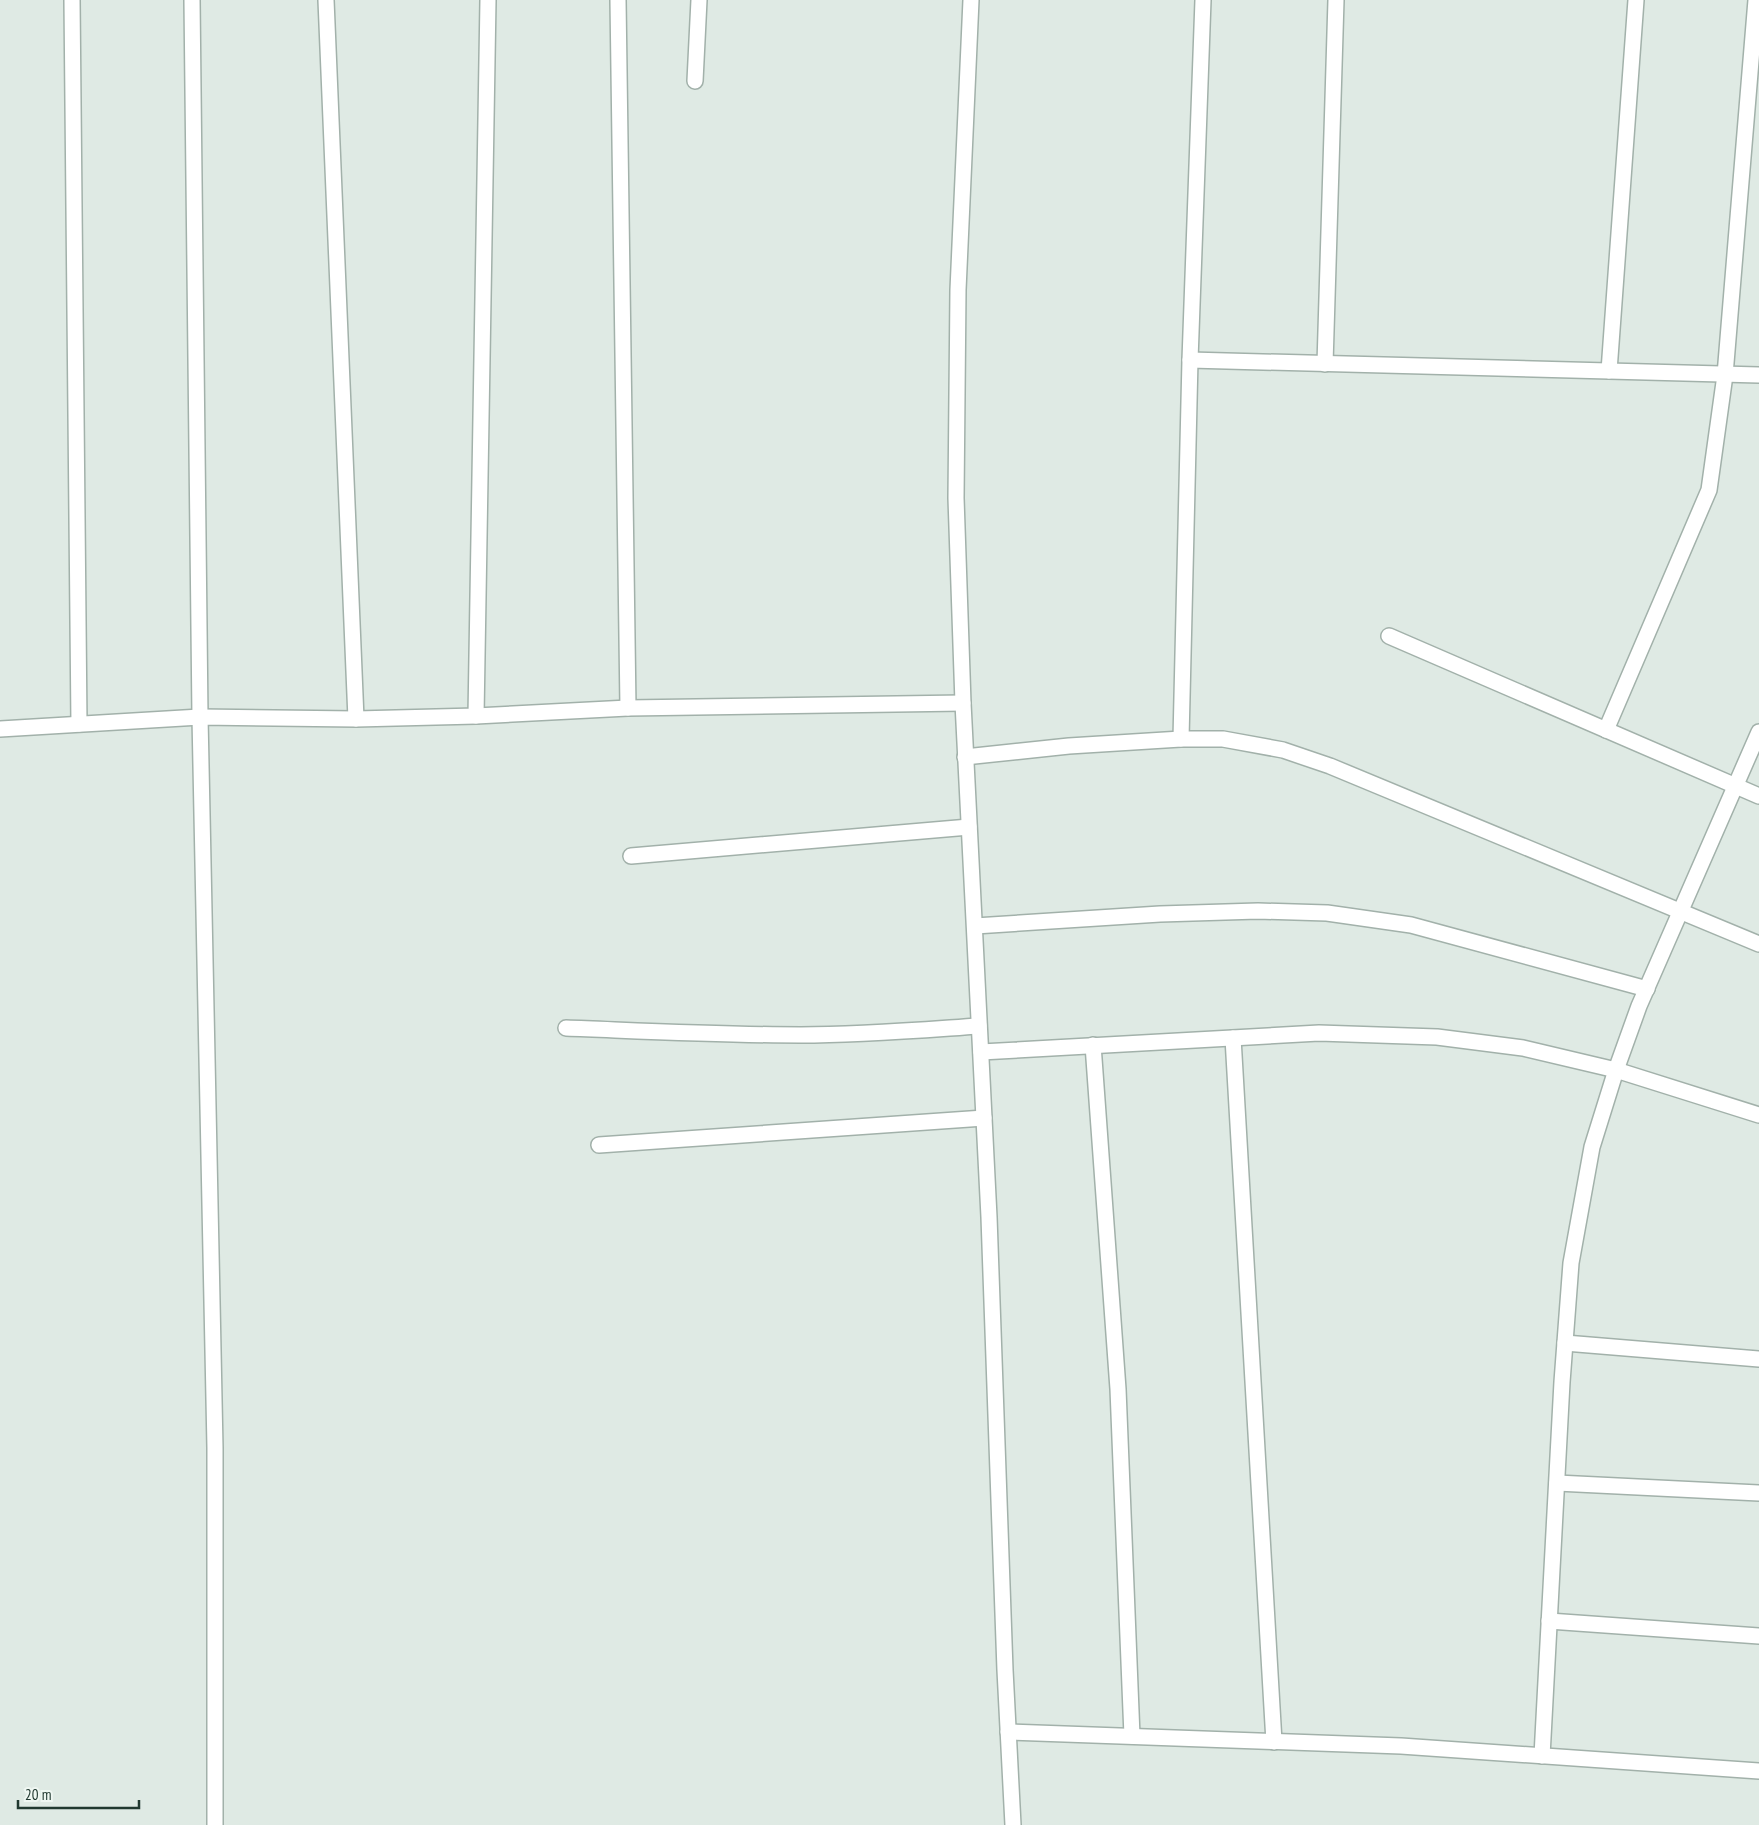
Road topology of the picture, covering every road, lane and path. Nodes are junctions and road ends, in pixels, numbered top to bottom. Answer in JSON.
{"nodes":[{"id":1,"x":72,"y":0,"type":"edge"},
{"id":2,"x":192,"y":0,"type":"edge"},
{"id":3,"x":326,"y":0,"type":"edge"},
{"id":4,"x":488,"y":0,"type":"edge"},
{"id":5,"x":618,"y":0,"type":"edge"},
{"id":6,"x":699,"y":0,"type":"edge"},
{"id":7,"x":971,"y":0,"type":"edge"},
{"id":8,"x":1203,"y":0,"type":"edge"},
{"id":9,"x":1336,"y":0,"type":"edge"},
{"id":10,"x":1636,"y":0,"type":"edge"},
{"id":11,"x":1756,"y":0,"type":"edge"},
{"id":12,"x":695,"y":81,"type":"dead end"},
{"id":13,"x":1190,"y":360,"type":"junction"},
{"id":14,"x":1325,"y":364,"type":"junction"},
{"id":15,"x":1609,"y":372,"type":"junction"},
{"id":16,"x":1725,"y":375,"type":"junction"},
{"id":17,"x":1759,"y":375,"type":"edge"},
{"id":18,"x":1389,"y":636,"type":"dead end"},
{"id":19,"x":963,"y":703,"type":"junction"},
{"id":20,"x":628,"y":708,"type":"junction"},
{"id":21,"x":476,"y":716,"type":"junction"},
{"id":22,"x":200,"y":717,"type":"junction"},
{"id":23,"x":356,"y":719,"type":"junction"},
{"id":24,"x":79,"y":724,"type":"junction"},
{"id":25,"x":0,"y":728,"type":"edge"},
{"id":26,"x":1606,"y":730,"type":"junction"},
{"id":27,"x":1759,"y":732,"type":"edge"},
{"id":28,"x":1182,"y":739,"type":"junction"},
{"id":29,"x":965,"y":757,"type":"junction"},
{"id":30,"x":1735,"y":786,"type":"junction"},
{"id":31,"x":1759,"y":796,"type":"edge"},
{"id":32,"x":969,"y":828,"type":"junction"},
{"id":33,"x":631,"y":856,"type":"dead end"},
{"id":34,"x":1681,"y":912,"type":"junction"},
{"id":35,"x":975,"y":926,"type":"junction"},
{"id":36,"x":1759,"y":944,"type":"edge"},
{"id":37,"x":1648,"y":989,"type":"junction"},
{"id":38,"x":980,"y":1026,"type":"junction"},
{"id":39,"x":566,"y":1028,"type":"dead end"},
{"id":40,"x":1232,"y":1038,"type":"junction"},
{"id":41,"x":1093,"y":1045,"type":"junction"},
{"id":42,"x":981,"y":1052,"type":"junction"},
{"id":43,"x":1616,"y":1070,"type":"junction"},
{"id":44,"x":1759,"y":1115,"type":"edge"},
{"id":45,"x":984,"y":1118,"type":"junction"},
{"id":46,"x":599,"y":1145,"type":"dead end"},
{"id":47,"x":1565,"y":1343,"type":"junction"},
{"id":48,"x":1759,"y":1359,"type":"edge"},
{"id":49,"x":1557,"y":1483,"type":"junction"},
{"id":50,"x":1759,"y":1493,"type":"edge"},
{"id":51,"x":1549,"y":1621,"type":"junction"},
{"id":52,"x":1759,"y":1636,"type":"edge"},
{"id":53,"x":1008,"y":1732,"type":"junction"},
{"id":54,"x":1132,"y":1736,"type":"junction"},
{"id":55,"x":1274,"y":1742,"type":"junction"},
{"id":56,"x":1542,"y":1756,"type":"junction"},
{"id":57,"x":1759,"y":1771,"type":"edge"},
{"id":58,"x":215,"y":1825,"type":"edge"},
{"id":59,"x":1013,"y":1825,"type":"edge"}],
"edges":[{"from":1,"to":24,"type":"street"},
{"from":2,"to":22,"type":"street"},
{"from":3,"to":23,"type":"street"},
{"from":4,"to":21,"type":"street"},
{"from":5,"to":20,"type":"street"},
{"from":6,"to":12,"type":"street"},
{"from":7,"to":19,"type":"street"},
{"from":8,"to":13,"type":"street"},
{"from":9,"to":14,"type":"street"},
{"from":10,"to":15,"type":"street"},
{"from":11,"to":16,"type":"street"},
{"from":13,"to":14,"type":"street"},
{"from":13,"to":28,"type":"street"},
{"from":14,"to":15,"type":"street"},
{"from":15,"to":16,"type":"street"},
{"from":16,"to":17,"type":"street"},
{"from":16,"to":26,"type":"street"},
{"from":18,"to":26,"type":"street"},
{"from":19,"to":20,"type":"street"},
{"from":19,"to":29,"type":"street"},
{"from":20,"to":21,"type":"street"},
{"from":21,"to":23,"type":"street"},
{"from":22,"to":23,"type":"street"},
{"from":22,"to":24,"type":"street"},
{"from":22,"to":58,"type":"street"},
{"from":24,"to":25,"type":"street"},
{"from":26,"to":30,"type":"street"},
{"from":27,"to":30,"type":"street"},
{"from":28,"to":29,"type":"street"},
{"from":28,"to":34,"type":"street"},
{"from":29,"to":32,"type":"street"},
{"from":30,"to":31,"type":"street"},
{"from":30,"to":34,"type":"street"},
{"from":32,"to":33,"type":"street"},
{"from":32,"to":35,"type":"street"},
{"from":34,"to":36,"type":"street"},
{"from":34,"to":37,"type":"street"},
{"from":35,"to":37,"type":"street"},
{"from":35,"to":38,"type":"street"},
{"from":37,"to":43,"type":"street"},
{"from":38,"to":39,"type":"street"},
{"from":38,"to":42,"type":"street"},
{"from":40,"to":41,"type":"street"},
{"from":40,"to":43,"type":"street"},
{"from":40,"to":55,"type":"street"},
{"from":41,"to":42,"type":"street"},
{"from":41,"to":54,"type":"street"},
{"from":42,"to":45,"type":"street"},
{"from":43,"to":44,"type":"street"},
{"from":43,"to":47,"type":"street"},
{"from":45,"to":46,"type":"street"},
{"from":45,"to":53,"type":"street"},
{"from":47,"to":48,"type":"street"},
{"from":47,"to":49,"type":"street"},
{"from":49,"to":50,"type":"street"},
{"from":49,"to":51,"type":"street"},
{"from":51,"to":52,"type":"street"},
{"from":51,"to":56,"type":"street"},
{"from":53,"to":54,"type":"street"},
{"from":53,"to":59,"type":"street"},
{"from":54,"to":55,"type":"street"},
{"from":55,"to":56,"type":"street"},
{"from":56,"to":57,"type":"street"}]}
